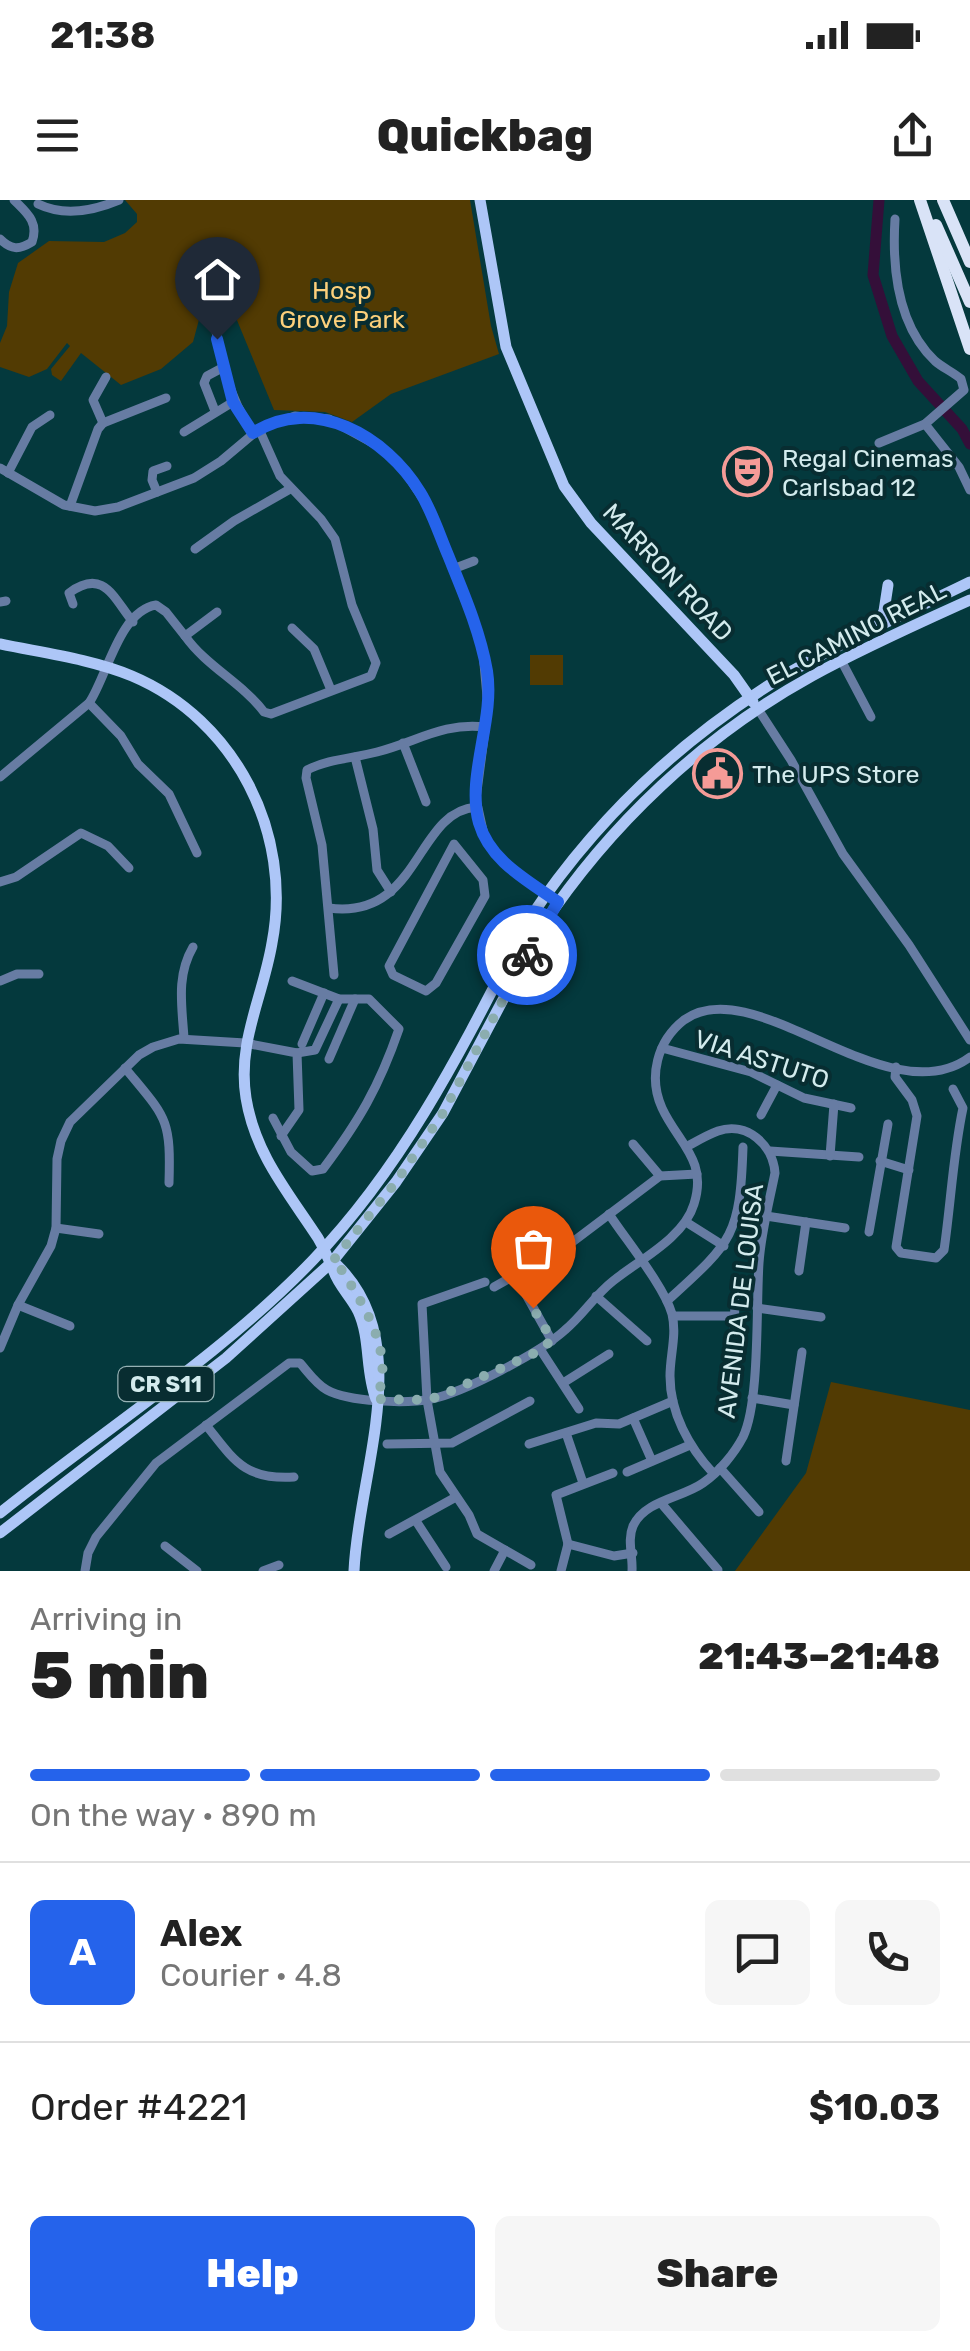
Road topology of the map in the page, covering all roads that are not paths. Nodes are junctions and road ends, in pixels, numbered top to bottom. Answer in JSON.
{"nodes":[{"id":1,"x":14,"y":200,"type":"edge"},
{"id":2,"x":83,"y":200,"type":"edge"},
{"id":3,"x":119,"y":200,"type":"edge"},
{"id":4,"x":480,"y":200,"type":"edge"},
{"id":5,"x":923,"y":200,"type":"edge"},
{"id":6,"x":38,"y":202,"type":"edge"},
{"id":7,"x":944,"y":202,"type":"edge"},
{"id":8,"x":25,"y":211,"type":"junction"},
{"id":9,"x":92,"y":211,"type":"junction"},
{"id":10,"x":895,"y":219,"type":"dead end"},
{"id":11,"x":0,"y":239,"type":"edge"},
{"id":12,"x":970,"y":250,"type":"edge"},
{"id":13,"x":970,"y":262,"type":"edge"},
{"id":14,"x":227,"y":300,"type":"dead end"},
{"id":15,"x":970,"y":302,"type":"edge"},
{"id":16,"x":970,"y":350,"type":"edge"},
{"id":17,"x":222,"y":368,"type":"junction"},
{"id":18,"x":106,"y":378,"type":"dead end"},
{"id":19,"x":166,"y":398,"type":"dead end"},
{"id":20,"x":233,"y":402,"type":"junction"},
{"id":21,"x":215,"y":411,"type":"junction"},
{"id":22,"x":50,"y":415,"type":"dead end"},
{"id":23,"x":104,"y":423,"type":"junction"},
{"id":24,"x":925,"y":424,"type":"junction"},
{"id":25,"x":256,"y":431,"type":"junction"},
{"id":26,"x":184,"y":432,"type":"dead end"},
{"id":27,"x":879,"y":442,"type":"dead end"},
{"id":28,"x":167,"y":466,"type":"dead end"},
{"id":29,"x":4,"y":470,"type":"edge"},
{"id":30,"x":290,"y":489,"type":"junction"},
{"id":31,"x":970,"y":490,"type":"edge"},
{"id":32,"x":157,"y":492,"type":"junction"},
{"id":33,"x":70,"y":506,"type":"junction"},
{"id":34,"x":195,"y":549,"type":"dead end"},
{"id":35,"x":474,"y":561,"type":"dead end"},
{"id":36,"x":454,"y":569,"type":"junction"},
{"id":37,"x":970,"y":582,"type":"edge"},
{"id":38,"x":888,"y":585,"type":"dead end"},
{"id":39,"x":970,"y":600,"type":"edge"},
{"id":40,"x":73,"y":604,"type":"dead end"},
{"id":41,"x":217,"y":612,"type":"dead end"},
{"id":42,"x":133,"y":622,"type":"junction"},
{"id":43,"x":877,"y":627,"type":"junction"},
{"id":44,"x":292,"y":628,"type":"dead end"},
{"id":45,"x":185,"y":636,"type":"junction"},
{"id":46,"x":0,"y":644,"type":"edge"},
{"id":47,"x":842,"y":662,"type":"junction"},
{"id":48,"x":106,"y":668,"type":"junction"},
{"id":49,"x":331,"y":690,"type":"junction"},
{"id":50,"x":750,"y":697,"type":"junction"},
{"id":51,"x":89,"y":703,"type":"junction"},
{"id":52,"x":758,"y":710,"type":"junction"},
{"id":53,"x":870,"y":717,"type":"dead end"},
{"id":54,"x":486,"y":727,"type":"junction"},
{"id":55,"x":403,"y":743,"type":"junction"},
{"id":56,"x":355,"y":757,"type":"junction"},
{"id":57,"x":0,"y":777,"type":"edge"},
{"id":58,"x":426,"y":802,"type":"dead end"},
{"id":59,"x":476,"y":807,"type":"junction"},
{"id":60,"x":442,"y":824,"type":"junction"},
{"id":61,"x":454,"y":844,"type":"junction"},
{"id":62,"x":197,"y":853,"type":"dead end"},
{"id":63,"x":128,"y":868,"type":"dead end"},
{"id":64,"x":0,"y":882,"type":"edge"},
{"id":65,"x":391,"y":892,"type":"junction"},
{"id":66,"x":546,"y":894,"type":"junction"},
{"id":67,"x":558,"y":902,"type":"junction"},
{"id":68,"x":329,"y":908,"type":"junction"},
{"id":69,"x":193,"y":948,"type":"dead end"},
{"id":70,"x":39,"y":974,"type":"dead end"},
{"id":71,"x":334,"y":975,"type":"dead end"},
{"id":72,"x":292,"y":980,"type":"dead end"},
{"id":73,"x":0,"y":981,"type":"edge"},
{"id":74,"x":324,"y":994,"type":"junction"},
{"id":75,"x":339,"y":999,"type":"junction"},
{"id":76,"x":355,"y":999,"type":"junction"},
{"id":77,"x":184,"y":1038,"type":"junction"},
{"id":78,"x":970,"y":1040,"type":"edge"},
{"id":79,"x":245,"y":1043,"type":"junction"},
{"id":80,"x":662,"y":1048,"type":"junction"},
{"id":81,"x":299,"y":1049,"type":"junction"},
{"id":82,"x":970,"y":1058,"type":"edge"},
{"id":83,"x":329,"y":1059,"type":"dead end"},
{"id":84,"x":896,"y":1067,"type":"junction"},
{"id":85,"x":125,"y":1068,"type":"junction"},
{"id":86,"x":777,"y":1085,"type":"junction"},
{"id":87,"x":953,"y":1089,"type":"dead end"},
{"id":88,"x":834,"y":1104,"type":"junction"},
{"id":89,"x":850,"y":1108,"type":"dead end"},
{"id":90,"x":761,"y":1115,"type":"dead end"},
{"id":91,"x":272,"y":1118,"type":"dead end"},
{"id":92,"x":888,"y":1124,"type":"dead end"},
{"id":93,"x":281,"y":1136,"type":"junction"},
{"id":94,"x":633,"y":1144,"type":"dead end"},
{"id":95,"x":688,"y":1146,"type":"junction"},
{"id":96,"x":742,"y":1147,"type":"dead end"},
{"id":97,"x":770,"y":1151,"type":"junction"},
{"id":98,"x":830,"y":1156,"type":"junction"},
{"id":99,"x":859,"y":1157,"type":"dead end"},
{"id":100,"x":880,"y":1161,"type":"junction"},
{"id":101,"x":909,"y":1170,"type":"junction"},
{"id":102,"x":697,"y":1174,"type":"junction"},
{"id":103,"x":660,"y":1176,"type":"junction"},
{"id":104,"x":169,"y":1183,"type":"dead end"},
{"id":105,"x":609,"y":1214,"type":"junction"},
{"id":106,"x":766,"y":1216,"type":"junction"},
{"id":107,"x":686,"y":1222,"type":"junction"},
{"id":108,"x":806,"y":1222,"type":"junction"},
{"id":109,"x":56,"y":1228,"type":"junction"},
{"id":110,"x":846,"y":1228,"type":"dead end"},
{"id":111,"x":869,"y":1232,"type":"dead end"},
{"id":112,"x":100,"y":1234,"type":"dead end"},
{"id":113,"x":724,"y":1246,"type":"junction"},
{"id":114,"x":324,"y":1248,"type":"junction"},
{"id":115,"x":640,"y":1260,"type":"junction"},
{"id":116,"x":332,"y":1262,"type":"junction"},
{"id":117,"x":546,"y":1262,"type":"dead end"},
{"id":118,"x":534,"y":1265,"type":"dead end"},
{"id":119,"x":799,"y":1271,"type":"dead end"},
{"id":120,"x":514,"y":1276,"type":"junction"},
{"id":121,"x":596,"y":1296,"type":"junction"},
{"id":122,"x":667,"y":1301,"type":"junction"},
{"id":123,"x":735,"y":1301,"type":"dead end"},
{"id":124,"x":18,"y":1305,"type":"junction"},
{"id":125,"x":758,"y":1308,"type":"junction"},
{"id":126,"x":672,"y":1316,"type":"junction"},
{"id":127,"x":735,"y":1316,"type":"junction"},
{"id":128,"x":822,"y":1317,"type":"dead end"},
{"id":129,"x":70,"y":1326,"type":"dead end"},
{"id":130,"x":734,"y":1334,"type":"dead end"},
{"id":131,"x":552,"y":1340,"type":"junction"},
{"id":132,"x":647,"y":1341,"type":"dead end"},
{"id":133,"x":0,"y":1348,"type":"edge"},
{"id":134,"x":540,"y":1349,"type":"junction"},
{"id":135,"x":802,"y":1352,"type":"dead end"},
{"id":136,"x":609,"y":1354,"type":"dead end"},
{"id":137,"x":562,"y":1384,"type":"junction"},
{"id":138,"x":752,"y":1398,"type":"junction"},
{"id":139,"x":376,"y":1399,"type":"junction"},
{"id":140,"x":428,"y":1400,"type":"junction"},
{"id":141,"x":530,"y":1401,"type":"dead end"},
{"id":142,"x":673,"y":1402,"type":"junction"},
{"id":143,"x":794,"y":1404,"type":"junction"},
{"id":144,"x":579,"y":1409,"type":"dead end"},
{"id":145,"x":633,"y":1418,"type":"junction"},
{"id":146,"x":206,"y":1424,"type":"junction"},
{"id":147,"x":566,"y":1434,"type":"junction"},
{"id":148,"x":387,"y":1444,"type":"dead end"},
{"id":149,"x":434,"y":1444,"type":"junction"},
{"id":150,"x":529,"y":1444,"type":"dead end"},
{"id":151,"x":690,"y":1445,"type":"junction"},
{"id":152,"x":652,"y":1461,"type":"junction"},
{"id":153,"x":786,"y":1461,"type":"dead end"},
{"id":154,"x":717,"y":1471,"type":"junction"},
{"id":155,"x":628,"y":1472,"type":"dead end"},
{"id":156,"x":613,"y":1474,"type":"dead end"},
{"id":157,"x":294,"y":1477,"type":"dead end"},
{"id":158,"x":583,"y":1483,"type":"junction"},
{"id":159,"x":456,"y":1496,"type":"junction"},
{"id":160,"x":661,"y":1503,"type":"junction"},
{"id":161,"x":759,"y":1512,"type":"dead end"},
{"id":162,"x":0,"y":1513,"type":"edge"},
{"id":163,"x":416,"y":1521,"type":"junction"},
{"id":164,"x":0,"y":1532,"type":"edge"},
{"id":165,"x":389,"y":1534,"type":"dead end"},
{"id":166,"x":568,"y":1544,"type":"junction"},
{"id":167,"x":165,"y":1546,"type":"dead end"},
{"id":168,"x":505,"y":1550,"type":"junction"},
{"id":169,"x":633,"y":1553,"type":"junction"},
{"id":170,"x":279,"y":1565,"type":"dead end"},
{"id":171,"x":531,"y":1565,"type":"dead end"},
{"id":172,"x":446,"y":1567,"type":"dead end"},
{"id":173,"x":718,"y":1570,"type":"edge"},
{"id":174,"x":85,"y":1571,"type":"edge"},
{"id":175,"x":198,"y":1571,"type":"edge"},
{"id":176,"x":263,"y":1571,"type":"edge"},
{"id":177,"x":354,"y":1571,"type":"edge"},
{"id":178,"x":494,"y":1571,"type":"edge"},
{"id":179,"x":561,"y":1571,"type":"edge"},
{"id":180,"x":632,"y":1571,"type":"edge"}],
"edges":[{"from":1,"to":8,"type":"street"},
{"from":2,"to":9,"type":"street"},
{"from":3,"to":9,"type":"street"},
{"from":4,"to":50,"type":"main road","name":"MARRON ROAD"},
{"from":5,"to":15,"type":"highway"},
{"from":5,"to":16,"type":"highway"},
{"from":6,"to":8,"type":"street"},
{"from":6,"to":9,"type":"street"},
{"from":7,"to":12,"type":"highway"},
{"from":7,"to":13,"type":"highway"},
{"from":8,"to":11,"type":"street"},
{"from":10,"to":24,"type":"street"},
{"from":14,"to":17,"type":"street"},
{"from":17,"to":20,"type":"street"},
{"from":17,"to":21,"type":"street"},
{"from":18,"to":23,"type":"street"},
{"from":19,"to":23,"type":"street"},
{"from":20,"to":21,"type":"street"},
{"from":20,"to":25,"type":"street"},
{"from":21,"to":26,"type":"street"},
{"from":22,"to":29,"type":"street"},
{"from":23,"to":33,"type":"street"},
{"from":24,"to":27,"type":"street"},
{"from":24,"to":31,"type":"street"},
{"from":25,"to":30,"type":"street"},
{"from":25,"to":32,"type":"street"},
{"from":25,"to":36,"type":"street"},
{"from":28,"to":32,"type":"street"},
{"from":29,"to":33,"type":"street"},
{"from":30,"to":34,"type":"street"},
{"from":30,"to":49,"type":"street"},
{"from":32,"to":33,"type":"street"},
{"from":35,"to":36,"type":"street"},
{"from":36,"to":54,"type":"street"},
{"from":37,"to":43,"type":"main road","name":"EL CAMINO REAL","number":"CR S11"},
{"from":38,"to":43,"type":"main road"},
{"from":39,"to":47,"type":"main road","name":"EL CAMINO REAL","number":"CR S11"},
{"from":40,"to":42,"type":"street"},
{"from":41,"to":45,"type":"street"},
{"from":42,"to":45,"type":"street"},
{"from":42,"to":48,"type":"street"},
{"from":43,"to":50,"type":"main road","name":"EL CAMINO REAL","number":"CR S11"},
{"from":44,"to":49,"type":"street"},
{"from":45,"to":49,"type":"street"},
{"from":46,"to":48,"type":"main road"},
{"from":47,"to":52,"type":"main road","name":"EL CAMINO REAL","number":"CR S11"},
{"from":47,"to":53,"type":"street"},
{"from":48,"to":51,"type":"street"},
{"from":48,"to":79,"type":"main road"},
{"from":50,"to":52,"type":"main road","name":"MARRON ROAD"},
{"from":50,"to":66,"type":"main road","name":"EL CAMINO REAL","number":"CR S11"},
{"from":51,"to":57,"type":"street"},
{"from":51,"to":62,"type":"street"},
{"from":52,"to":67,"type":"main road","name":"EL CAMINO REAL","number":"CR S11"},
{"from":52,"to":78,"type":"street","name":"MARRON ROAD"},
{"from":54,"to":55,"type":"street"},
{"from":54,"to":59,"type":"street"},
{"from":55,"to":56,"type":"street"},
{"from":55,"to":58,"type":"street"},
{"from":56,"to":65,"type":"street"},
{"from":56,"to":68,"type":"street"},
{"from":59,"to":60,"type":"street"},
{"from":59,"to":66,"type":"street"},
{"from":60,"to":61,"type":"street"},
{"from":60,"to":65,"type":"street"},
{"from":61,"to":61,"type":"street"},
{"from":63,"to":64,"type":"street"},
{"from":65,"to":68,"type":"street"},
{"from":66,"to":67,"type":"street"},
{"from":66,"to":114,"type":"main road","name":"EL CAMINO REAL","number":"CR S11"},
{"from":67,"to":116,"type":"main road","name":"EL CAMINO REAL","number":"CR S11"},
{"from":68,"to":71,"type":"street"},
{"from":69,"to":77,"type":"street"},
{"from":70,"to":73,"type":"street"},
{"from":72,"to":74,"type":"street"},
{"from":74,"to":75,"type":"street"},
{"from":74,"to":81,"type":"street"},
{"from":75,"to":76,"type":"street"},
{"from":75,"to":81,"type":"street"},
{"from":76,"to":83,"type":"street"},
{"from":76,"to":93,"type":"street"},
{"from":77,"to":79,"type":"street"},
{"from":77,"to":85,"type":"street"},
{"from":79,"to":81,"type":"street"},
{"from":79,"to":114,"type":"main road"},
{"from":80,"to":84,"type":"street"},
{"from":80,"to":86,"type":"street","name":"VIA ASTUTO"},
{"from":80,"to":95,"type":"street"},
{"from":81,"to":93,"type":"street"},
{"from":82,"to":84,"type":"street"},
{"from":84,"to":101,"type":"street"},
{"from":85,"to":104,"type":"street"},
{"from":85,"to":109,"type":"street"},
{"from":86,"to":88,"type":"street","name":"VIA ASTUTO"},
{"from":86,"to":90,"type":"street"},
{"from":87,"to":101,"type":"street"},
{"from":88,"to":89,"type":"street","name":"VIA ASTUTO"},
{"from":88,"to":98,"type":"street"},
{"from":91,"to":93,"type":"street"},
{"from":92,"to":100,"type":"street"},
{"from":94,"to":103,"type":"street"},
{"from":95,"to":97,"type":"street","name":"AVENIDA DE LOUISA"},
{"from":95,"to":102,"type":"street"},
{"from":96,"to":113,"type":"street"},
{"from":97,"to":98,"type":"street"},
{"from":97,"to":106,"type":"street","name":"AVENIDA DE LOUISA"},
{"from":98,"to":99,"type":"street"},
{"from":100,"to":101,"type":"street"},
{"from":100,"to":111,"type":"street"},
{"from":102,"to":103,"type":"street"},
{"from":102,"to":107,"type":"street"},
{"from":103,"to":105,"type":"street"},
{"from":105,"to":115,"type":"street"},
{"from":105,"to":117,"type":"street"},
{"from":106,"to":108,"type":"street"},
{"from":106,"to":125,"type":"street","name":"AVENIDA DE LOUISA"},
{"from":107,"to":113,"type":"street"},
{"from":107,"to":115,"type":"street"},
{"from":108,"to":110,"type":"street"},
{"from":108,"to":119,"type":"street"},
{"from":109,"to":112,"type":"street"},
{"from":109,"to":124,"type":"street"},
{"from":113,"to":122,"type":"street"},
{"from":114,"to":116,"type":"main road"},
{"from":114,"to":162,"type":"main road","name":"EL CAMINO REAL","number":"CR S11"},
{"from":115,"to":121,"type":"street"},
{"from":115,"to":122,"type":"street"},
{"from":116,"to":139,"type":"main road"},
{"from":116,"to":164,"type":"main road","name":"EL CAMINO REAL","number":"CR S11"},
{"from":118,"to":120,"type":"street"},
{"from":120,"to":131,"type":"street"},
{"from":120,"to":140,"type":"street"},
{"from":121,"to":131,"type":"street"},
{"from":121,"to":132,"type":"street"},
{"from":122,"to":126,"type":"street"},
{"from":123,"to":127,"type":"street"},
{"from":124,"to":129,"type":"street"},
{"from":124,"to":133,"type":"street"},
{"from":125,"to":128,"type":"street"},
{"from":125,"to":138,"type":"street","name":"AVENIDA DE LOUISA"},
{"from":126,"to":127,"type":"street"},
{"from":126,"to":142,"type":"street"},
{"from":127,"to":130,"type":"street"},
{"from":131,"to":134,"type":"street"},
{"from":134,"to":137,"type":"street"},
{"from":134,"to":140,"type":"street"},
{"from":135,"to":143,"type":"street"},
{"from":136,"to":137,"type":"street"},
{"from":137,"to":144,"type":"street"},
{"from":138,"to":143,"type":"street"},
{"from":138,"to":154,"type":"street","name":"AVENIDA DE LOUISA"},
{"from":139,"to":140,"type":"street"},
{"from":139,"to":146,"type":"street"},
{"from":139,"to":177,"type":"main road"},
{"from":140,"to":149,"type":"street"},
{"from":141,"to":149,"type":"street"},
{"from":142,"to":145,"type":"street"},
{"from":142,"to":151,"type":"street"},
{"from":143,"to":153,"type":"street"},
{"from":145,"to":147,"type":"street"},
{"from":145,"to":152,"type":"street"},
{"from":146,"to":157,"type":"street"},
{"from":146,"to":174,"type":"street"},
{"from":147,"to":150,"type":"street"},
{"from":147,"to":158,"type":"street"},
{"from":148,"to":149,"type":"street"},
{"from":149,"to":159,"type":"street"},
{"from":151,"to":152,"type":"street"},
{"from":151,"to":154,"type":"street"},
{"from":152,"to":155,"type":"street"},
{"from":154,"to":160,"type":"street","name":"AVENIDA DE LOUISA"},
{"from":154,"to":161,"type":"street"},
{"from":156,"to":158,"type":"street"},
{"from":158,"to":166,"type":"street"},
{"from":159,"to":163,"type":"street"},
{"from":159,"to":168,"type":"street"},
{"from":160,"to":169,"type":"street","name":"AVENIDA DE LOUISA"},
{"from":160,"to":173,"type":"street"},
{"from":163,"to":165,"type":"street"},
{"from":163,"to":172,"type":"street"},
{"from":166,"to":169,"type":"street"},
{"from":166,"to":179,"type":"street"},
{"from":167,"to":175,"type":"street"},
{"from":168,"to":171,"type":"street"},
{"from":168,"to":178,"type":"street"},
{"from":169,"to":180,"type":"street"},
{"from":170,"to":176,"type":"street"}]}
